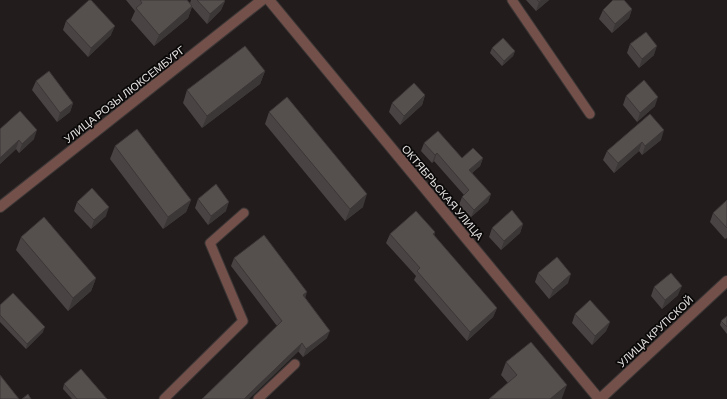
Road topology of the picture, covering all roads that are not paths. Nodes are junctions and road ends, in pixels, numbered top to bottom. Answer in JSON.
{"nodes":[{"id":1,"x":262,"y":0,"type":"edge"},
{"id":2,"x":269,"y":0,"type":"edge"},
{"id":3,"x":512,"y":0,"type":"edge"},
{"id":4,"x":590,"y":114,"type":"dead end"},
{"id":5,"x":0,"y":207,"type":"edge"},
{"id":6,"x":244,"y":214,"type":"dead end"},
{"id":7,"x":727,"y":281,"type":"edge"},
{"id":8,"x":295,"y":364,"type":"dead end"},
{"id":9,"x":164,"y":399,"type":"edge"},
{"id":10,"x":258,"y":399,"type":"edge"},
{"id":11,"x":599,"y":399,"type":"edge"}],
"edges":[{"from":1,"to":5,"type":"street","name":"УЛИЦА РОЗЫ ЛЮКСЕМБУРГ"},
{"from":2,"to":11,"type":"street","name":"ОКТЯБРЬСКАЯ УЛИЦА"},
{"from":3,"to":4,"type":"lane"},
{"from":6,"to":9,"type":"lane"},
{"from":7,"to":11,"type":"street","name":"УЛИЦА КРУПСКОЙ"},
{"from":8,"to":10,"type":"lane"}]}
